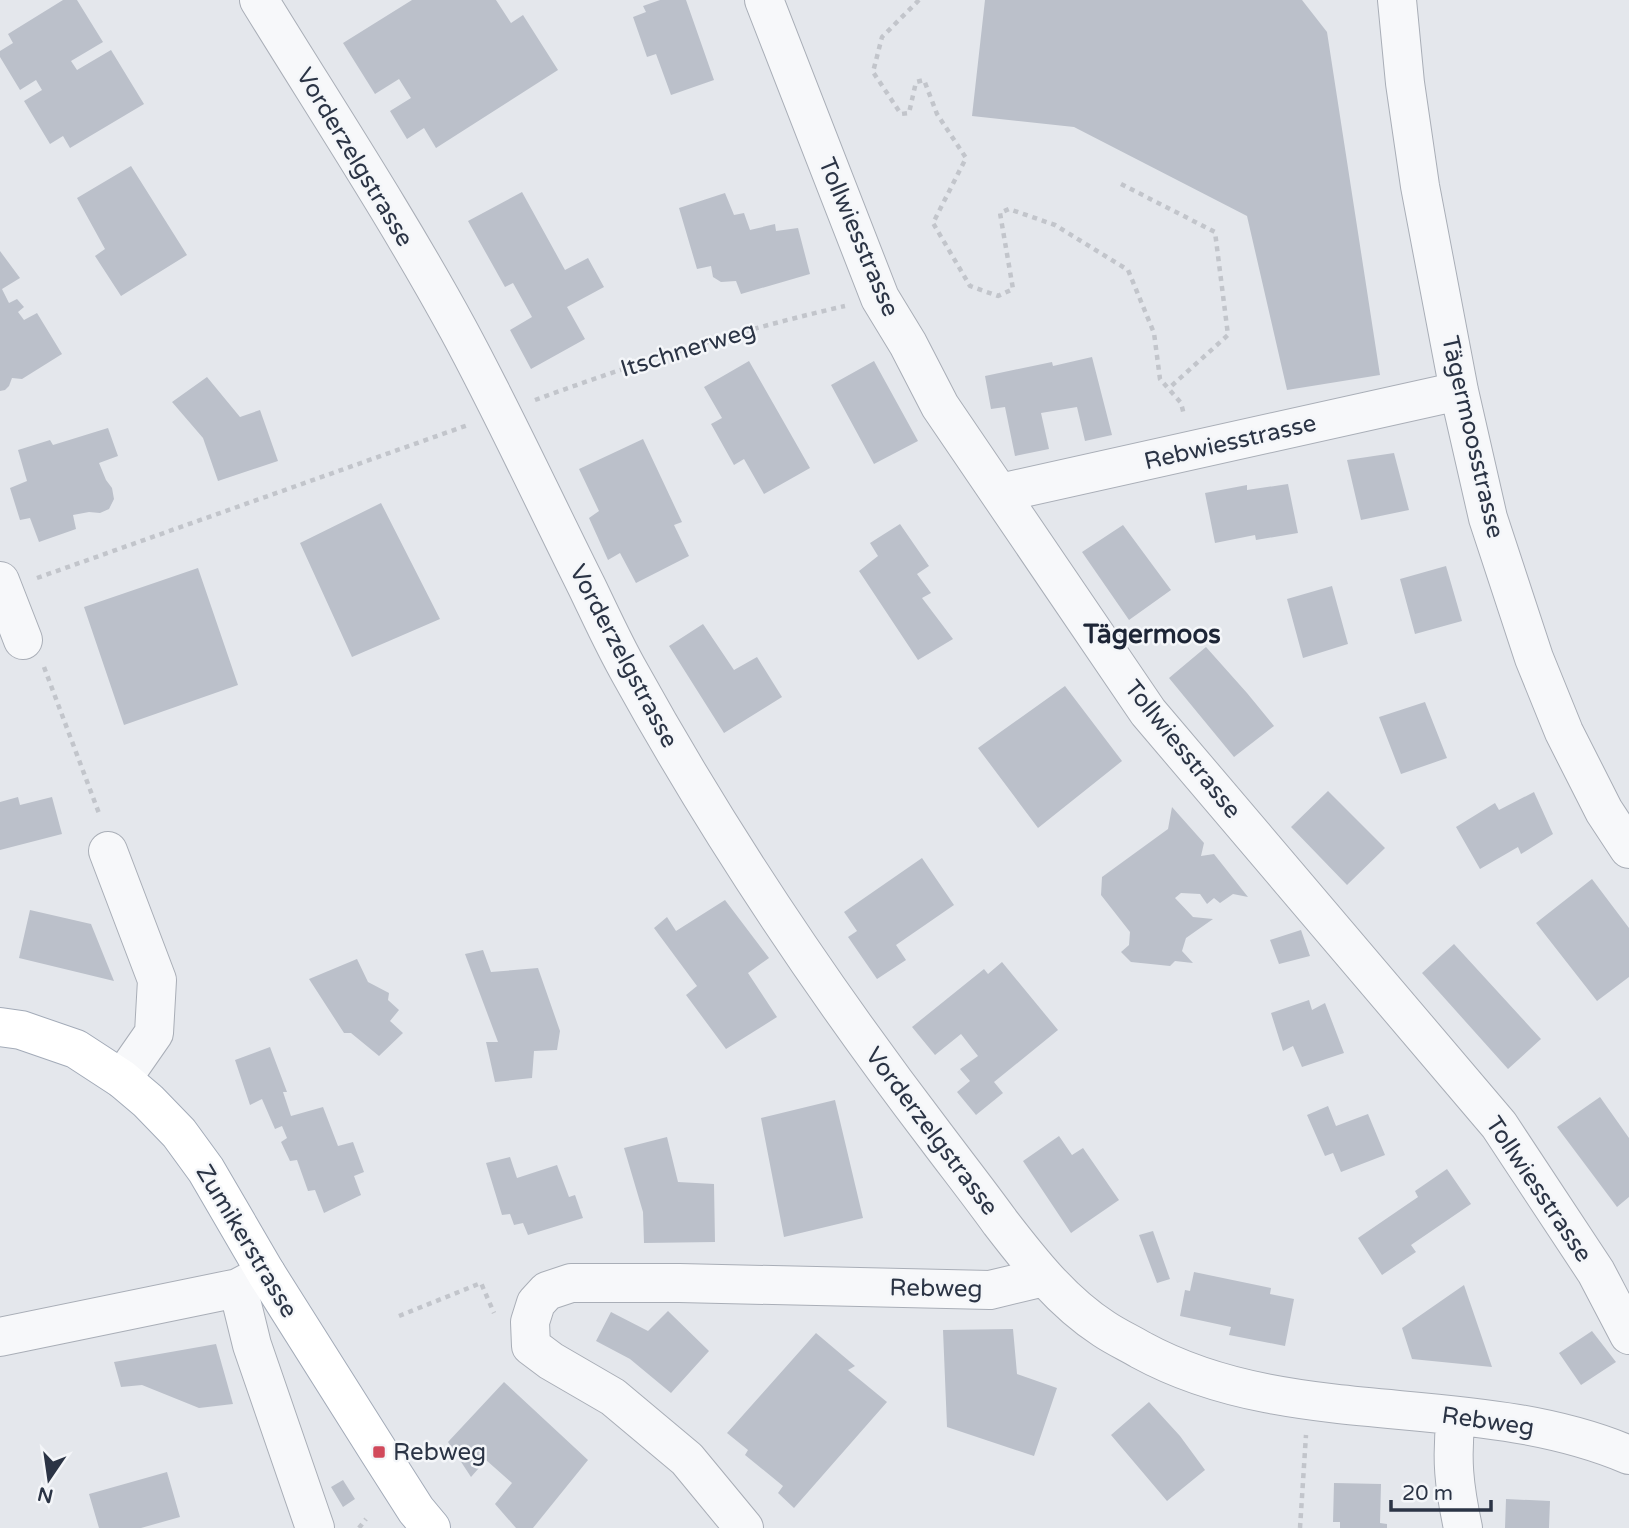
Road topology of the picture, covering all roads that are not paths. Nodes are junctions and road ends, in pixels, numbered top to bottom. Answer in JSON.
{"nodes":[{"id":1,"x":259,"y":0,"type":"edge"},
{"id":2,"x":764,"y":0,"type":"edge"},
{"id":3,"x":1397,"y":0,"type":"edge"},
{"id":4,"x":1459,"y":391,"type":"junction"},
{"id":5,"x":1000,"y":494,"type":"junction"},
{"id":6,"x":2,"y":585,"type":"edge"},
{"id":7,"x":23,"y":640,"type":"road end"},
{"id":8,"x":1629,"y":849,"type":"edge"},
{"id":9,"x":108,"y":851,"type":"road end"},
{"id":10,"x":0,"y":1027,"type":"edge"},
{"id":11,"x":122,"y":1079,"type":"junction"},
{"id":12,"x":1044,"y":1277,"type":"junction"},
{"id":13,"x":252,"y":1281,"type":"junction"},
{"id":14,"x":1629,"y":1335,"type":"edge"},
{"id":15,"x":0,"y":1337,"type":"edge"},
{"id":16,"x":1456,"y":1416,"type":"junction"},
{"id":17,"x":1629,"y":1455,"type":"edge"},
{"id":18,"x":315,"y":1528,"type":"edge"},
{"id":19,"x":431,"y":1528,"type":"edge"},
{"id":20,"x":744,"y":1528,"type":"edge"},
{"id":21,"x":1463,"y":1528,"type":"edge"}],
"edges":[{"from":1,"to":12,"type":"street","name":"Vorderzelgstrasse"},
{"from":2,"to":5,"type":"street","name":"Tollwiesstrasse"},
{"from":3,"to":4,"type":"street","name":"Tägermoosstrasse"},
{"from":4,"to":5,"type":"street","name":"Rebwiesstrasse"},
{"from":4,"to":8,"type":"street","name":"Tägermoosstrasse"},
{"from":5,"to":14,"type":"street","name":"Tollwiesstrasse"},
{"from":6,"to":7,"type":"street"},
{"from":9,"to":11,"type":"street"},
{"from":10,"to":11,"type":"main road","name":"Zumikerstrasse"},
{"from":11,"to":13,"type":"main road","name":"Zumikerstrasse"},
{"from":12,"to":16,"type":"street","name":"Rebweg"},
{"from":12,"to":20,"type":"street","name":"Rebweg"},
{"from":13,"to":15,"type":"street"},
{"from":13,"to":18,"type":"street"},
{"from":13,"to":19,"type":"main road","name":"Zumikerstrasse"},
{"from":16,"to":17,"type":"street","name":"Rebweg"},
{"from":16,"to":21,"type":"street"}]}
